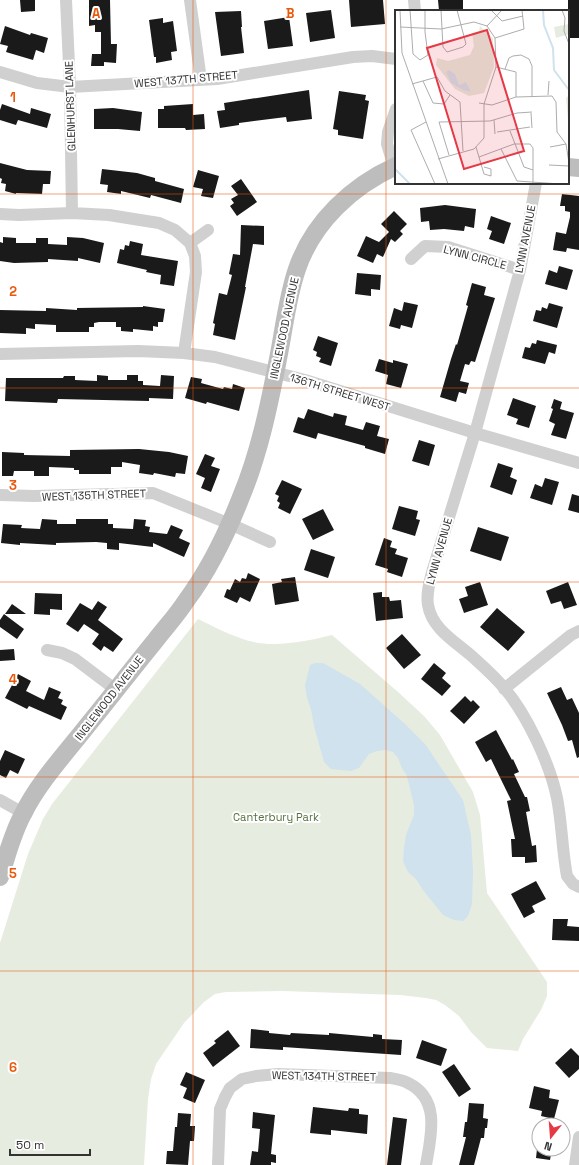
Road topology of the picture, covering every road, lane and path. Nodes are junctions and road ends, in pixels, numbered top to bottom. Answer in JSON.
{"nodes":[{"id":1,"x":66,"y":0,"type":"edge"},
{"id":2,"x":190,"y":0,"type":"edge"},
{"id":3,"x":414,"y":0,"type":"edge"},
{"id":4,"x":415,"y":10,"type":"edge"},
{"id":5,"x":395,"y":59,"type":"edge"},
{"id":6,"x":0,"y":72,"type":"edge"},
{"id":7,"x":201,"y":80,"type":"junction"},
{"id":8,"x":70,"y":87,"type":"junction"},
{"id":9,"x":395,"y":112,"type":"edge"},
{"id":10,"x":395,"y":166,"type":"edge"},
{"id":11,"x":569,"y":167,"type":"edge"},
{"id":12,"x":579,"y":168,"type":"edge"},
{"id":13,"x":536,"y":184,"type":"edge"},
{"id":14,"x":72,"y":213,"type":"junction"},
{"id":15,"x":0,"y":214,"type":"edge"},
{"id":16,"x":208,"y":230,"type":"dead end"},
{"id":17,"x":190,"y":243,"type":"junction"},
{"id":18,"x":411,"y":259,"type":"dead end"},
{"id":19,"x":520,"y":270,"type":"junction"},
{"id":20,"x":184,"y":353,"type":"junction"},
{"id":21,"x":0,"y":354,"type":"edge"},
{"id":22,"x":275,"y":372,"type":"junction"},
{"id":23,"x":475,"y":433,"type":"junction"},
{"id":24,"x":579,"y":463,"type":"edge"},
{"id":25,"x":0,"y":495,"type":"edge"},
{"id":26,"x":230,"y":524,"type":"junction"},
{"id":27,"x":270,"y":542,"type":"dead end"},
{"id":28,"x":579,"y":631,"type":"edge"},
{"id":29,"x":47,"y":650,"type":"dead end"},
{"id":30,"x":504,"y":688,"type":"junction"},
{"id":31,"x":116,"y":690,"type":"junction"},
{"id":32,"x":0,"y":800,"type":"edge"},
{"id":33,"x":23,"y":813,"type":"junction"},
{"id":34,"x":0,"y":877,"type":"edge"},
{"id":35,"x":576,"y":885,"type":"edge"},
{"id":36,"x":579,"y":1137,"type":"edge"},
{"id":37,"x":218,"y":1165,"type":"edge"},
{"id":38,"x":426,"y":1165,"type":"edge"},
{"id":39,"x":576,"y":1165,"type":"edge"}],
"edges":[{"from":1,"to":8,"type":"street","name":"GLENHURST LANE"},
{"from":2,"to":7,"type":"street"},
{"from":3,"to":4,"type":"street"},
{"from":5,"to":7,"type":"street","name":"WEST 137TH STREET"},
{"from":6,"to":8,"type":"street","name":"WEST 137TH STREET"},
{"from":7,"to":8,"type":"street","name":"WEST 137TH STREET"},
{"from":8,"to":14,"type":"street","name":"GLENHURST LANE"},
{"from":9,"to":10,"type":"street","name":"INGLEWOOD AVENUE"},
{"from":10,"to":22,"type":"street","name":"INGLEWOOD AVENUE"},
{"from":11,"to":12,"type":"street"},
{"from":13,"to":19,"type":"street","name":"LYNN AVENUE"},
{"from":14,"to":15,"type":"street"},
{"from":14,"to":17,"type":"street"},
{"from":16,"to":17,"type":"street"},
{"from":17,"to":20,"type":"street"},
{"from":18,"to":19,"type":"street","name":"LYNN CIRCLE"},
{"from":19,"to":23,"type":"street","name":"LYNN AVENUE"},
{"from":20,"to":21,"type":"street","name":"136TH STREET WEST"},
{"from":20,"to":22,"type":"street","name":"136TH STREET WEST"},
{"from":22,"to":23,"type":"street","name":"136TH STREET WEST"},
{"from":22,"to":26,"type":"street","name":"INGLEWOOD AVENUE"},
{"from":23,"to":24,"type":"street","name":"136TH STREET WEST"},
{"from":23,"to":30,"type":"street","name":"LYNN AVENUE"},
{"from":25,"to":26,"type":"street","name":"WEST 135TH STREET"},
{"from":26,"to":27,"type":"street"},
{"from":26,"to":31,"type":"street","name":"INGLEWOOD AVENUE"},
{"from":28,"to":30,"type":"street"},
{"from":29,"to":31,"type":"street"},
{"from":30,"to":35,"type":"street","name":"LYNN AVENUE"},
{"from":31,"to":33,"type":"street","name":"INGLEWOOD AVENUE"},
{"from":32,"to":33,"type":"street"},
{"from":33,"to":34,"type":"street","name":"INGLEWOOD AVENUE"},
{"from":36,"to":39,"type":"street"},
{"from":37,"to":38,"type":"street","name":"WEST 134TH STREET"}]}
